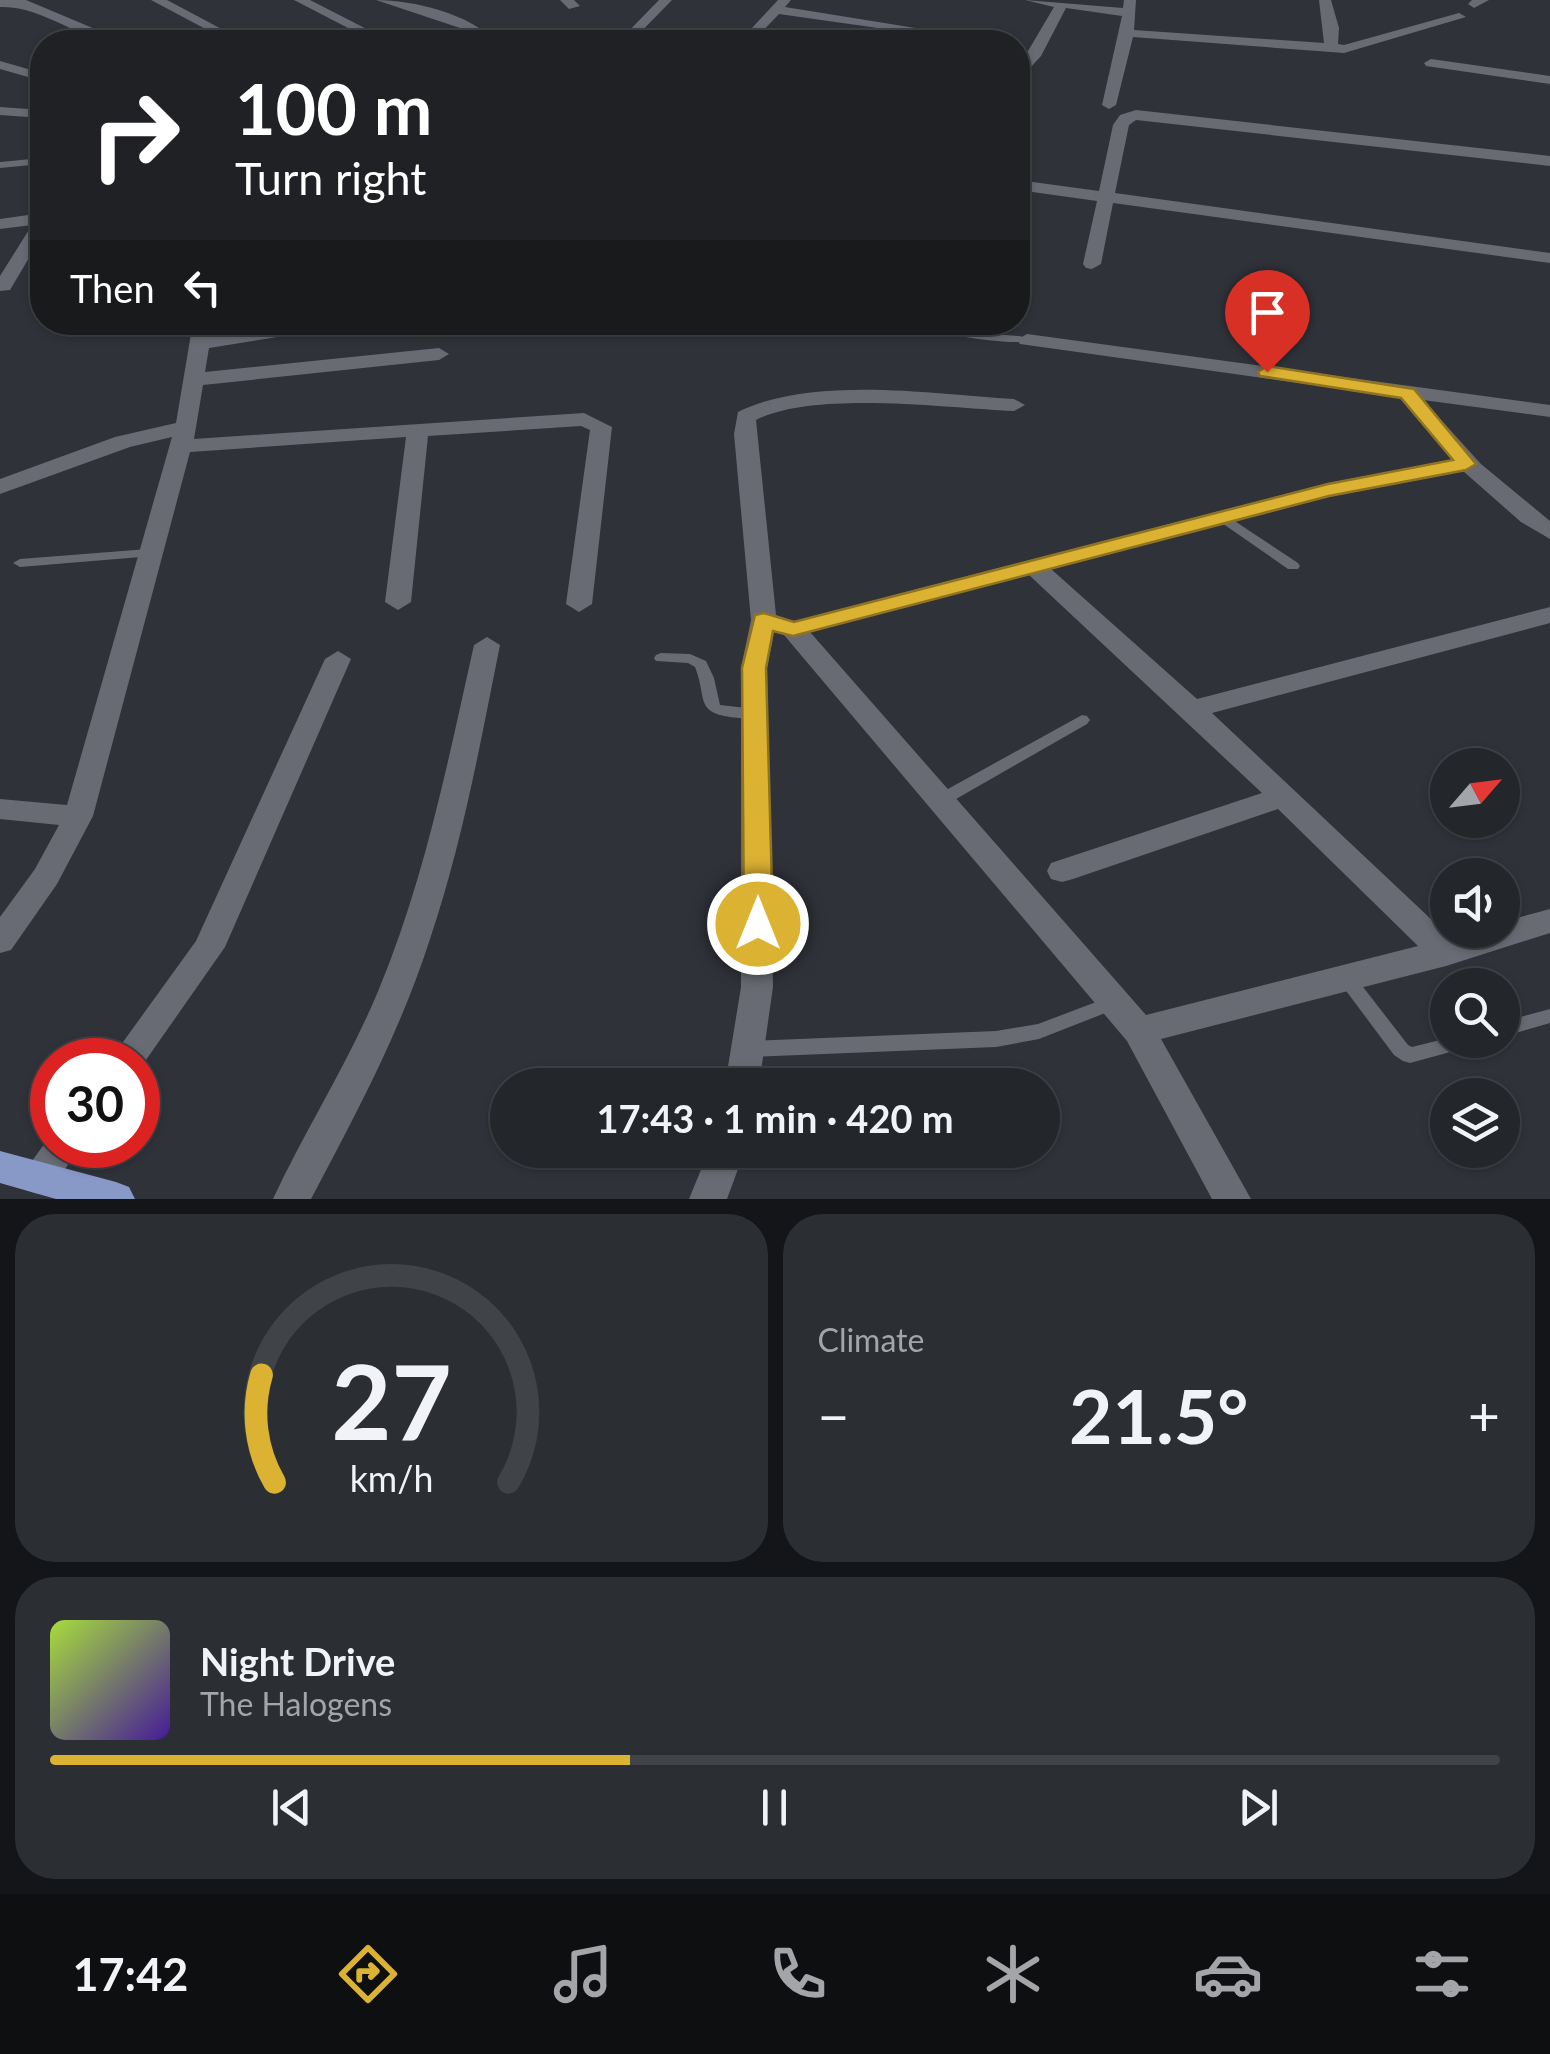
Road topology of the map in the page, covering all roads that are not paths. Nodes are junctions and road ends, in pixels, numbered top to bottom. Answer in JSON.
{"nodes":[{"id":1,"x":157,"y":0,"type":"edge"},
{"id":2,"x":300,"y":0,"type":"edge"},
{"id":3,"x":382,"y":0,"type":"edge"},
{"id":4,"x":666,"y":0,"type":"edge"},
{"id":5,"x":1031,"y":0,"type":"edge"},
{"id":6,"x":1325,"y":0,"type":"edge"},
{"id":7,"x":0,"y":2,"type":"edge"},
{"id":8,"x":1062,"y":4,"type":"junction"},
{"id":9,"x":780,"y":5,"type":"edge"},
{"id":10,"x":1129,"y":7,"type":"edge"},
{"id":11,"x":1459,"y":18,"type":"dead end"},
{"id":12,"x":89,"y":30,"type":"edge"},
{"id":13,"x":216,"y":30,"type":"edge"},
{"id":14,"x":361,"y":30,"type":"edge"},
{"id":15,"x":476,"y":30,"type":"edge"},
{"id":16,"x":636,"y":30,"type":"edge"},
{"id":17,"x":756,"y":30,"type":"edge"},
{"id":18,"x":921,"y":30,"type":"edge"},
{"id":19,"x":1127,"y":33,"type":"junction"},
{"id":20,"x":1332,"y":48,"type":"junction"},
{"id":21,"x":1444,"y":52,"type":"dead end"},
{"id":22,"x":1030,"y":61,"type":"edge"},
{"id":23,"x":0,"y":65,"type":"edge"},
{"id":24,"x":30,"y":74,"type":"edge"},
{"id":25,"x":1550,"y":80,"type":"edge"},
{"id":26,"x":1109,"y":105,"type":"dead end"},
{"id":27,"x":0,"y":111,"type":"edge"},
{"id":28,"x":30,"y":113,"type":"edge"},
{"id":29,"x":1550,"y":161,"type":"edge"},
{"id":30,"x":30,"y":162,"type":"edge"},
{"id":31,"x":0,"y":165,"type":"edge"},
{"id":32,"x":1030,"y":187,"type":"edge"},
{"id":33,"x":1103,"y":196,"type":"junction"},
{"id":34,"x":30,"y":222,"type":"edge"},
{"id":35,"x":0,"y":224,"type":"edge"},
{"id":36,"x":30,"y":241,"type":"edge"},
{"id":37,"x":1550,"y":258,"type":"edge"},
{"id":38,"x":1092,"y":264,"type":"dead end"},
{"id":39,"x":3,"y":286,"type":"dead end"},
{"id":40,"x":201,"y":335,"type":"edge"},
{"id":41,"x":978,"y":335,"type":"edge"},
{"id":42,"x":1027,"y":340,"type":"joint"},
{"id":43,"x":439,"y":354,"type":"dead end"},
{"id":44,"x":192,"y":380,"type":"junction"},
{"id":45,"x":1408,"y":393,"type":"junction"},
{"id":46,"x":1014,"y":405,"type":"dead end"},
{"id":47,"x":1550,"y":412,"type":"edge"},
{"id":48,"x":418,"y":429,"type":"junction"},
{"id":49,"x":183,"y":436,"type":"junction"},
{"id":50,"x":1466,"y":464,"type":"junction"},
{"id":51,"x":0,"y":487,"type":"edge"},
{"id":52,"x":1224,"y":518,"type":"junction"},
{"id":53,"x":1550,"y":532,"type":"edge"},
{"id":54,"x":148,"y":553,"type":"junction"},
{"id":55,"x":20,"y":563,"type":"dead end"},
{"id":56,"x":1034,"y":566,"type":"junction"},
{"id":57,"x":1293,"y":566,"type":"dead end"},
{"id":58,"x":398,"y":602,"type":"dead end"},
{"id":59,"x":579,"y":604,"type":"dead end"},
{"id":60,"x":1550,"y":615,"type":"edge"},
{"id":61,"x":778,"y":625,"type":"junction"},
{"id":62,"x":487,"y":646,"type":"dead end"},
{"id":63,"x":660,"y":658,"type":"dead end"},
{"id":64,"x":338,"y":659,"type":"dead end"},
{"id":65,"x":1192,"y":708,"type":"junction"},
{"id":66,"x":755,"y":714,"type":"junction"},
{"id":67,"x":1082,"y":720,"type":"dead end"},
{"id":68,"x":1282,"y":798,"type":"junction"},
{"id":69,"x":943,"y":799,"type":"junction"},
{"id":70,"x":0,"y":809,"type":"edge"},
{"id":71,"x":78,"y":816,"type":"junction"},
{"id":72,"x":1062,"y":870,"type":"dead end"},
{"id":73,"x":1550,"y":921,"type":"edge"},
{"id":74,"x":0,"y":941,"type":"edge"},
{"id":75,"x":1446,"y":952,"type":"junction"},
{"id":76,"x":1347,"y":979,"type":"junction"},
{"id":77,"x":1115,"y":1002,"type":"junction"},
{"id":78,"x":1550,"y":1016,"type":"edge"},
{"id":79,"x":1520,"y":1025,"type":"edge"},
{"id":80,"x":1139,"y":1031,"type":"junction"},
{"id":81,"x":144,"y":1038,"type":"edge"},
{"id":82,"x":749,"y":1049,"type":"junction"},
{"id":83,"x":1430,"y":1050,"type":"edge"},
{"id":84,"x":745,"y":1068,"type":"edge"},
{"id":85,"x":0,"y":1167,"type":"edge"},
{"id":86,"x":46,"y":1168,"type":"edge"},
{"id":87,"x":720,"y":1168,"type":"edge"},
{"id":88,"x":38,"y":1178,"type":"junction"},
{"id":89,"x":116,"y":1199,"type":"edge"},
{"id":90,"x":292,"y":1199,"type":"edge"},
{"id":91,"x":708,"y":1199,"type":"edge"},
{"id":92,"x":1232,"y":1199,"type":"edge"}],
"edges":[{"from":1,"to":13,"type":"street"},
{"from":2,"to":14,"type":"street"},
{"from":3,"to":15,"type":"street"},
{"from":4,"to":16,"type":"street"},
{"from":5,"to":8,"type":"street"},
{"from":6,"to":20,"type":"street"},
{"from":7,"to":12,"type":"street"},
{"from":8,"to":10,"type":"street"},
{"from":8,"to":22,"type":"street"},
{"from":9,"to":17,"type":"street"},
{"from":9,"to":18,"type":"street"},
{"from":10,"to":19,"type":"street"},
{"from":11,"to":20,"type":"street"},
{"from":19,"to":20,"type":"street"},
{"from":19,"to":26,"type":"street"},
{"from":21,"to":25,"type":"street"},
{"from":23,"to":24,"type":"street"},
{"from":27,"to":28,"type":"street"},
{"from":29,"to":33,"type":"street"},
{"from":30,"to":31,"type":"lane"},
{"from":32,"to":33,"type":"street"},
{"from":33,"to":37,"type":"street"},
{"from":33,"to":38,"type":"street"},
{"from":34,"to":35,"type":"street"},
{"from":36,"to":39,"type":"street"},
{"from":40,"to":44,"type":"street"},
{"from":41,"to":42,"type":"lane"},
{"from":42,"to":45,"type":"street"},
{"from":43,"to":44,"type":"street"},
{"from":44,"to":49,"type":"street"},
{"from":45,"to":47,"type":"street"},
{"from":45,"to":50,"type":"street"},
{"from":46,"to":61,"type":"street"},
{"from":48,"to":49,"type":"street"},
{"from":48,"to":58,"type":"street"},
{"from":48,"to":59,"type":"street"},
{"from":49,"to":51,"type":"street"},
{"from":49,"to":54,"type":"street"},
{"from":50,"to":52,"type":"street"},
{"from":50,"to":53,"type":"street"},
{"from":52,"to":56,"type":"street"},
{"from":52,"to":57,"type":"lane"},
{"from":54,"to":55,"type":"lane"},
{"from":54,"to":71,"type":"street"},
{"from":56,"to":61,"type":"street"},
{"from":56,"to":65,"type":"street"},
{"from":60,"to":65,"type":"street"},
{"from":61,"to":66,"type":"street"},
{"from":61,"to":69,"type":"street"},
{"from":62,"to":90,"type":"street"},
{"from":63,"to":66,"type":"lane"},
{"from":64,"to":81,"type":"street"},
{"from":65,"to":68,"type":"street"},
{"from":66,"to":82,"type":"street"},
{"from":67,"to":69,"type":"lane"},
{"from":68,"to":72,"type":"street"},
{"from":68,"to":75,"type":"street"},
{"from":69,"to":77,"type":"street"},
{"from":70,"to":71,"type":"street"},
{"from":71,"to":74,"type":"street"},
{"from":73,"to":75,"type":"street"},
{"from":75,"to":76,"type":"street"},
{"from":76,"to":80,"type":"street"},
{"from":76,"to":83,"type":"lane"},
{"from":77,"to":80,"type":"street"},
{"from":77,"to":82,"type":"lane"},
{"from":78,"to":79,"type":"lane"},
{"from":80,"to":92,"type":"street"},
{"from":82,"to":84,"type":"street"},
{"from":85,"to":88,"type":"main road"},
{"from":86,"to":88,"type":"street"},
{"from":87,"to":91,"type":"street"},
{"from":88,"to":89,"type":"main road"}]}
